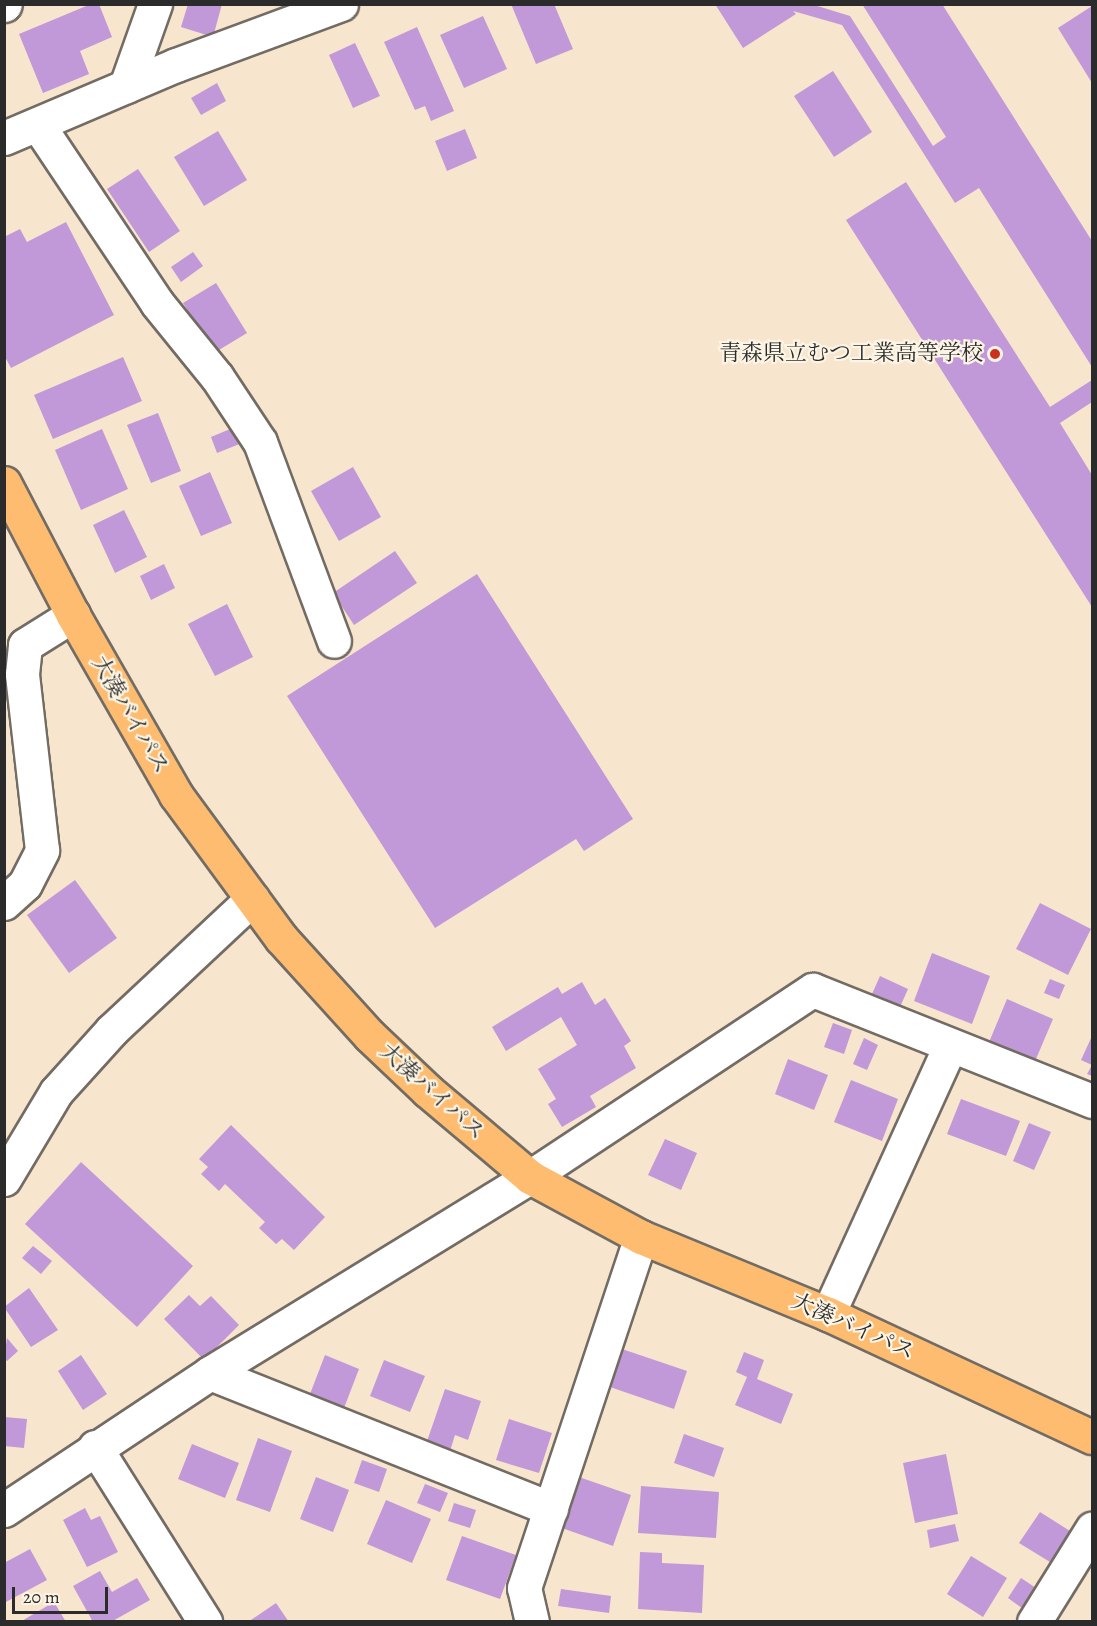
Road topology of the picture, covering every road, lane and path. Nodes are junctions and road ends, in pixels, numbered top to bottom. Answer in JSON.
{"nodes":[{"id":1,"x":155,"y":4,"type":"edge"},
{"id":2,"x":341,"y":4,"type":"edge"},
{"id":3,"x":126,"y":86,"type":"junction"},
{"id":4,"x":38,"y":125,"type":"junction"},
{"id":5,"x":4,"y":138,"type":"edge"},
{"id":6,"x":4,"y":483,"type":"edge"},
{"id":7,"x":73,"y":615,"type":"junction"},
{"id":8,"x":334,"y":641,"type":"dead end"},
{"id":9,"x":252,"y":899,"type":"junction"},
{"id":10,"x":4,"y":903,"type":"edge"},
{"id":11,"x":950,"y":1046,"type":"junction"},
{"id":12,"x":1092,"y":1101,"type":"edge"},
{"id":13,"x":530,"y":1177,"type":"junction"},
{"id":14,"x":4,"y":1179,"type":"edge"},
{"id":15,"x":641,"y":1237,"type":"junction"},
{"id":16,"x":828,"y":1314,"type":"junction"},
{"id":17,"x":210,"y":1373,"type":"junction"},
{"id":18,"x":1092,"y":1437,"type":"edge"},
{"id":19,"x":95,"y":1447,"type":"junction"},
{"id":20,"x":551,"y":1509,"type":"junction"},
{"id":21,"x":4,"y":1510,"type":"edge"},
{"id":22,"x":1092,"y":1528,"type":"edge"},
{"id":23,"x":205,"y":1622,"type":"edge"},
{"id":24,"x":532,"y":1622,"type":"edge"},
{"id":25,"x":1034,"y":1622,"type":"edge"}],
"edges":[{"from":1,"to":3,"type":"street"},
{"from":2,"to":3,"type":"street"},
{"from":3,"to":4,"type":"street"},
{"from":4,"to":5,"type":"street"},
{"from":4,"to":8,"type":"street"},
{"from":6,"to":7,"type":"highway","name":"大湊バイパス"},
{"from":7,"to":9,"type":"highway","name":"大湊バイパス"},
{"from":7,"to":10,"type":"street"},
{"from":9,"to":13,"type":"highway","name":"大湊バイパス"},
{"from":9,"to":14,"type":"street"},
{"from":11,"to":12,"type":"street"},
{"from":11,"to":13,"type":"street"},
{"from":11,"to":16,"type":"street"},
{"from":13,"to":15,"type":"highway","name":"大湊バイパス"},
{"from":13,"to":17,"type":"street"},
{"from":15,"to":16,"type":"highway","name":"大湊バイパス"},
{"from":15,"to":20,"type":"street"},
{"from":16,"to":18,"type":"highway","name":"大湊バイパス"},
{"from":17,"to":19,"type":"street"},
{"from":17,"to":20,"type":"street"},
{"from":19,"to":21,"type":"street"},
{"from":19,"to":23,"type":"street"},
{"from":20,"to":24,"type":"street"},
{"from":22,"to":25,"type":"street"}]}
